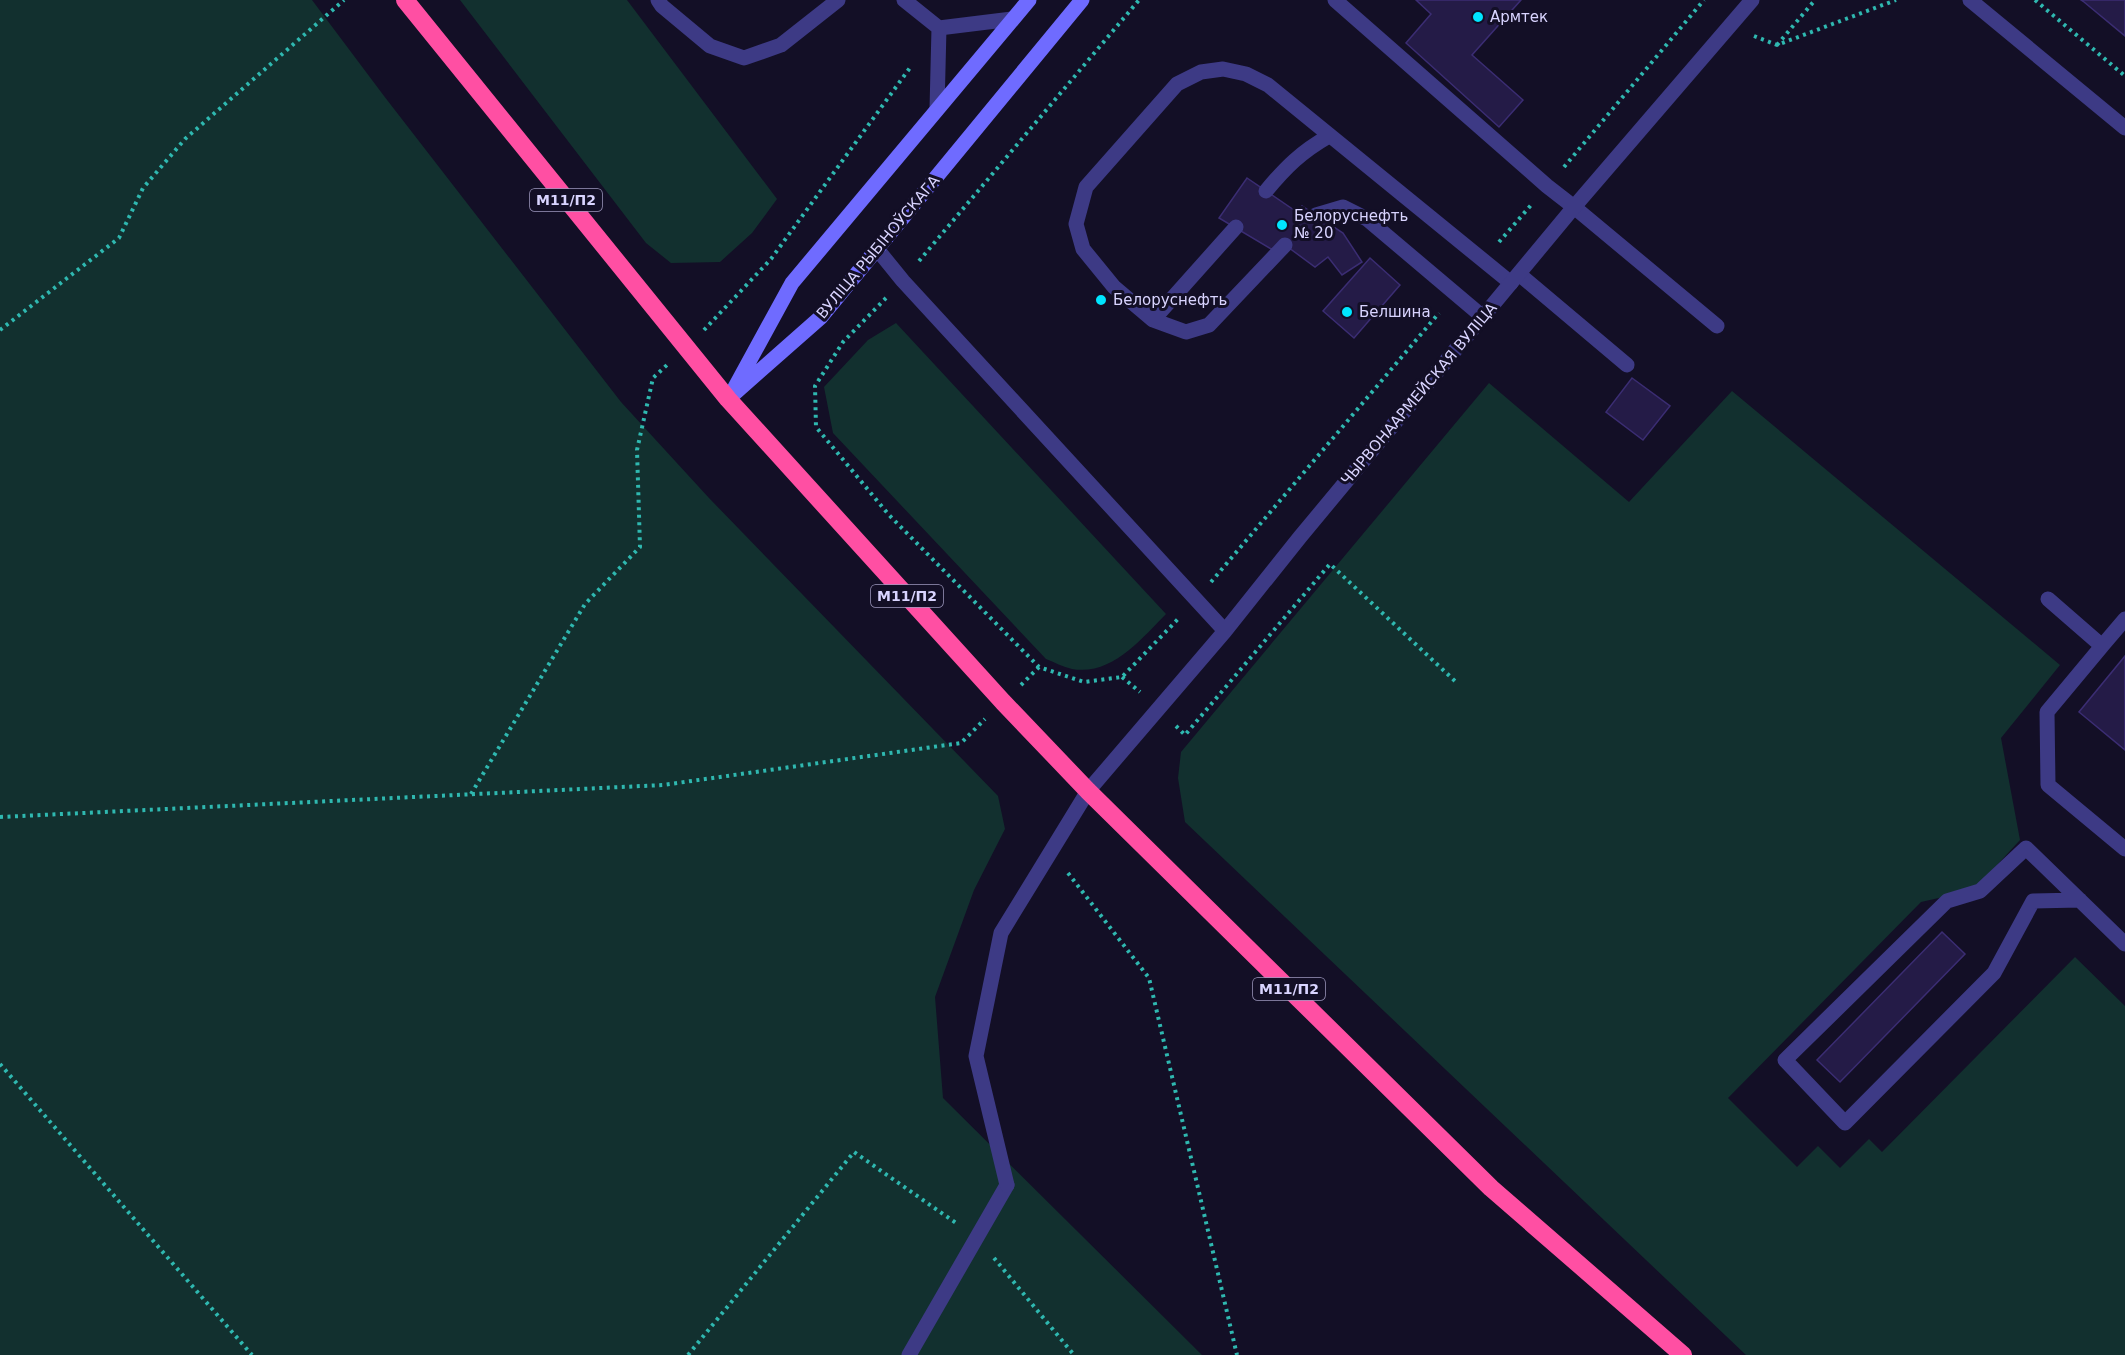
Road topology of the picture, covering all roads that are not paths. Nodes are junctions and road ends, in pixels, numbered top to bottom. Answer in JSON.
{"nodes":[{"id":1,"x":405,"y":0,"type":"edge"},
{"id":2,"x":658,"y":0,"type":"edge"},
{"id":3,"x":838,"y":0,"type":"edge"},
{"id":4,"x":904,"y":0,"type":"edge"},
{"id":5,"x":1029,"y":0,"type":"edge"},
{"id":6,"x":1082,"y":0,"type":"edge"},
{"id":7,"x":1335,"y":0,"type":"edge"},
{"id":8,"x":1752,"y":0,"type":"edge"},
{"id":9,"x":1975,"y":4,"type":"edge"},
{"id":10,"x":1012,"y":19,"type":"junction"},
{"id":11,"x":939,"y":28,"type":"junction"},
{"id":12,"x":937,"y":109,"type":"junction"},
{"id":13,"x":2125,"y":128,"type":"edge"},
{"id":14,"x":1329,"y":136,"type":"junction"},
{"id":15,"x":1266,"y":191,"type":"dead end"},
{"id":16,"x":1574,"y":207,"type":"junction"},
{"id":17,"x":1316,"y":215,"type":"dead end"},
{"id":18,"x":1236,"y":227,"type":"dead end"},
{"id":19,"x":1285,"y":246,"type":"dead end"},
{"id":20,"x":877,"y":249,"type":"junction"},
{"id":21,"x":1515,"y":279,"type":"junction"},
{"id":22,"x":1483,"y":317,"type":"junction"},
{"id":23,"x":1153,"y":320,"type":"junction"},
{"id":24,"x":1717,"y":326,"type":"dead end"},
{"id":25,"x":1627,"y":365,"type":"dead end"},
{"id":26,"x":728,"y":399,"type":"junction"},
{"id":27,"x":2048,"y":599,"type":"dead end"},
{"id":28,"x":2125,"y":619,"type":"edge"},
{"id":29,"x":1225,"y":631,"type":"junction"},
{"id":30,"x":2102,"y":646,"type":"junction"},
{"id":31,"x":1088,"y":791,"type":"junction"},
{"id":32,"x":2125,"y":849,"type":"edge"},
{"id":33,"x":2080,"y":900,"type":"junction"},
{"id":34,"x":2125,"y":944,"type":"edge"},
{"id":35,"x":909,"y":1355,"type":"edge"},
{"id":36,"x":1683,"y":1355,"type":"edge"}],
"edges":[{"from":1,"to":26,"type":"highway","number":"М11/П2"},
{"from":2,"to":3,"type":"street"},
{"from":4,"to":11,"type":"street"},
{"from":5,"to":10,"type":"main road"},
{"from":6,"to":20,"type":"main road","name":"ВУЛІЦА РЫБІНОЎСКАГА"},
{"from":7,"to":16,"type":"street"},
{"from":8,"to":16,"type":"street","name":"ЧЫРВОНААРМЕЙСКАЯ ВУЛІЦА"},
{"from":9,"to":13,"type":"street"},
{"from":10,"to":11,"type":"street"},
{"from":10,"to":12,"type":"main road"},
{"from":11,"to":12,"type":"street"},
{"from":12,"to":26,"type":"main road"},
{"from":14,"to":15,"type":"street"},
{"from":14,"to":21,"type":"street"},
{"from":14,"to":23,"type":"street"},
{"from":16,"to":21,"type":"street","name":"ЧЫРВОНААРМЕЙСКАЯ ВУЛІЦА"},
{"from":16,"to":24,"type":"street"},
{"from":17,"to":22,"type":"street"},
{"from":18,"to":23,"type":"street"},
{"from":19,"to":23,"type":"street"},
{"from":20,"to":26,"type":"main road","name":"ВУЛІЦА РЫБІНОЎСКАГА"},
{"from":20,"to":29,"type":"street"},
{"from":21,"to":22,"type":"street","name":"ЧЫРВОНААРМЕЙСКАЯ ВУЛІЦА"},
{"from":21,"to":25,"type":"street"},
{"from":22,"to":29,"type":"street","name":"ЧЫРВОНААРМЕЙСКАЯ ВУЛІЦА"},
{"from":26,"to":31,"type":"highway","number":"М11/П2"},
{"from":27,"to":30,"type":"street"},
{"from":28,"to":30,"type":"street"},
{"from":29,"to":31,"type":"street","name":"ЧЫРВОНААРМЕЙСКАЯ ВУЛІЦА"},
{"from":30,"to":32,"type":"street"},
{"from":31,"to":35,"type":"street","name":"ЧЫРВОНААРМЕЙСКАЯ ВУЛІЦА"},
{"from":31,"to":36,"type":"highway","number":"М11/П2"},
{"from":33,"to":33,"type":"street"},
{"from":33,"to":34,"type":"street"}]}
